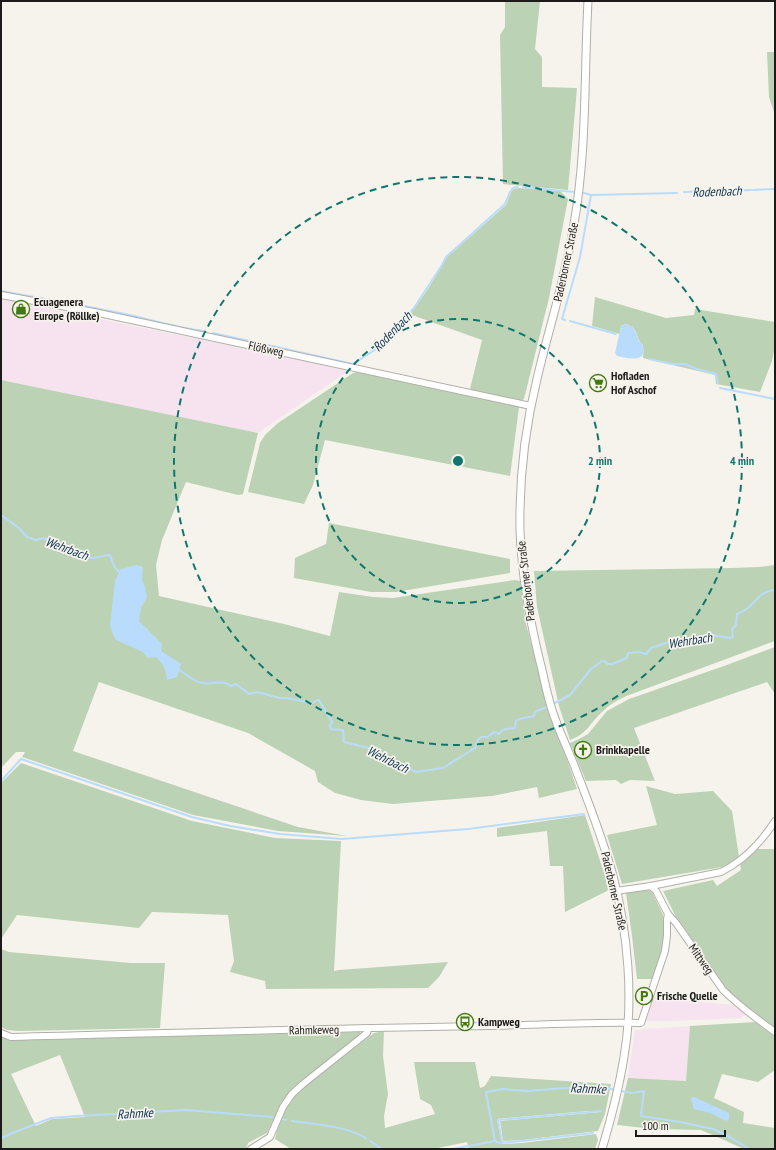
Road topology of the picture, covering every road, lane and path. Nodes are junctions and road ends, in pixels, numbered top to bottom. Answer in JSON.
{"nodes":[{"id":1,"x":588,"y":1,"type":"edge"},
{"id":2,"x":1,"y":294,"type":"edge"},
{"id":3,"x":531,"y":406,"type":"junction"},
{"id":4,"x":775,"y":820,"type":"edge"},
{"id":5,"x":651,"y":886,"type":"junction"},
{"id":6,"x":616,"y":891,"type":"junction"},
{"id":7,"x":668,"y":914,"type":"junction"},
{"id":8,"x":628,"y":1023,"type":"junction"},
{"id":9,"x":368,"y":1028,"type":"junction"},
{"id":10,"x":775,"y":1032,"type":"edge"},
{"id":11,"x":1,"y":1033,"type":"edge"},
{"id":12,"x":251,"y":1149,"type":"edge"},
{"id":13,"x":602,"y":1149,"type":"edge"}],
"edges":[{"from":1,"to":3,"type":"main road","name":"Paderborner Straße"},
{"from":2,"to":3,"type":"street","name":"Flößweg"},
{"from":3,"to":6,"type":"main road","name":"Paderborner Straße"},
{"from":4,"to":5,"type":"street"},
{"from":5,"to":6,"type":"street"},
{"from":5,"to":7,"type":"street","name":"Mittweg"},
{"from":6,"to":8,"type":"main road","name":"Paderborner Straße"},
{"from":7,"to":8,"type":"street"},
{"from":7,"to":10,"type":"street","name":"Mittweg"},
{"from":8,"to":9,"type":"street","name":"Rahmkeweg"},
{"from":8,"to":13,"type":"main road","name":"Paderborner Straße"},
{"from":9,"to":11,"type":"street","name":"Rahmkeweg"},
{"from":9,"to":12,"type":"street"}]}
